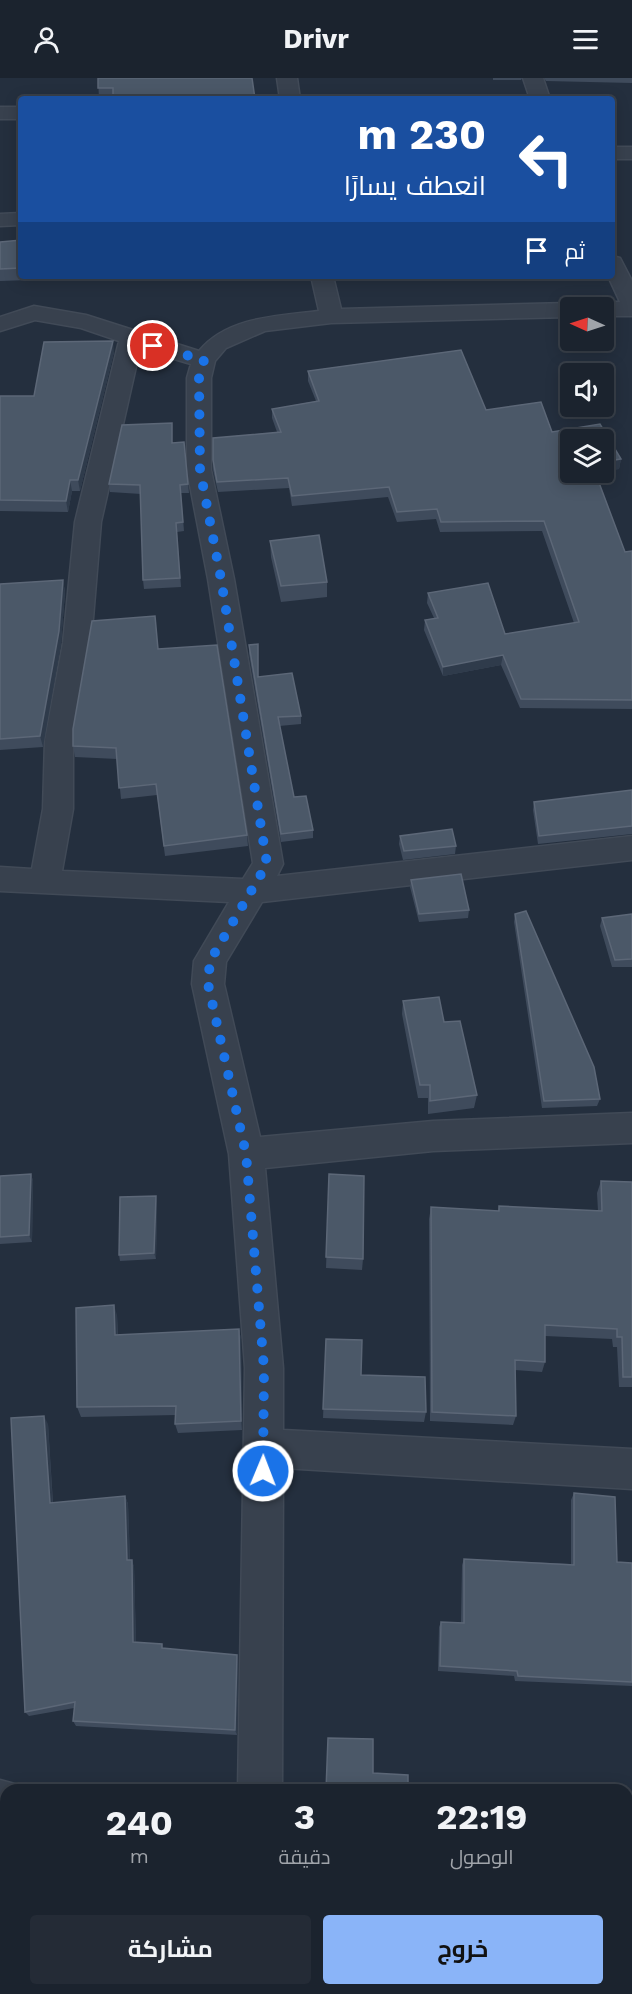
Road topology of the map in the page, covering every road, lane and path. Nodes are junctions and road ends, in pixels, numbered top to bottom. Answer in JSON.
{"nodes":[{"id":1,"x":286,"y":78,"type":"edge"},
{"id":2,"x":533,"y":78,"type":"edge"},
{"id":3,"x":289,"y":96,"type":"edge"},
{"id":4,"x":539,"y":96,"type":"edge"},
{"id":5,"x":0,"y":113,"type":"edge"},
{"id":6,"x":18,"y":113,"type":"edge"},
{"id":7,"x":615,"y":153,"type":"edge"},
{"id":8,"x":632,"y":153,"type":"edge"},
{"id":9,"x":18,"y":219,"type":"edge"},
{"id":10,"x":0,"y":220,"type":"edge"},
{"id":11,"x":615,"y":269,"type":"edge"},
{"id":12,"x":323,"y":279,"type":"edge"},
{"id":13,"x":632,"y":303,"type":"edge"},
{"id":14,"x":614,"y":309,"type":"edge"},
{"id":15,"x":632,"y":309,"type":"edge"},
{"id":16,"x":560,"y":310,"type":"edge"},
{"id":17,"x":331,"y":316,"type":"junction"},
{"id":18,"x":0,"y":324,"type":"edge"},
{"id":19,"x":130,"y":338,"type":"junction"},
{"id":20,"x":204,"y":360,"type":"junction"},
{"id":21,"x":632,"y":848,"type":"edge"},
{"id":22,"x":0,"y":879,"type":"edge"},
{"id":23,"x":45,"y":882,"type":"junction"},
{"id":24,"x":249,"y":891,"type":"junction"},
{"id":25,"x":632,"y":1128,"type":"edge"},
{"id":26,"x":246,"y":1154,"type":"junction"},
{"id":27,"x":263,"y":1449,"type":"junction"},
{"id":28,"x":632,"y":1469,"type":"edge"},
{"id":29,"x":260,"y":1784,"type":"edge"}],
"edges":[{"from":1,"to":3,"type":"street"},
{"from":2,"to":4,"type":"street"},
{"from":5,"to":6,"type":"street"},
{"from":7,"to":8,"type":"street"},
{"from":9,"to":10,"type":"street"},
{"from":11,"to":13,"type":"street"},
{"from":12,"to":17,"type":"street"},
{"from":14,"to":15,"type":"street"},
{"from":16,"to":17,"type":"street"},
{"from":17,"to":20,"type":"street"},
{"from":18,"to":19,"type":"street"},
{"from":19,"to":20,"type":"street"},
{"from":19,"to":23,"type":"street"},
{"from":20,"to":24,"type":"street"},
{"from":21,"to":24,"type":"street"},
{"from":22,"to":23,"type":"street"},
{"from":23,"to":24,"type":"street"},
{"from":24,"to":26,"type":"street"},
{"from":25,"to":26,"type":"street"},
{"from":26,"to":27,"type":"street"},
{"from":27,"to":28,"type":"street"},
{"from":27,"to":29,"type":"street"}]}
